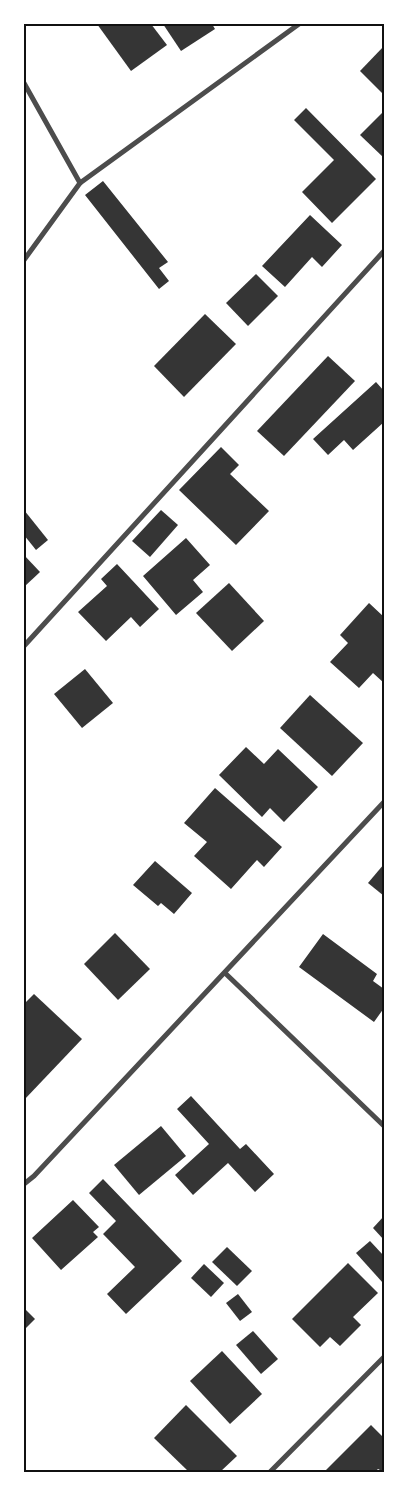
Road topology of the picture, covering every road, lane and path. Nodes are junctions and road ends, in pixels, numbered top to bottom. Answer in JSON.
{"nodes":[{"id":1,"x":299,"y":24,"type":"edge"},
{"id":2,"x":24,"y":83,"type":"edge"},
{"id":3,"x":80,"y":183,"type":"junction"},
{"id":4,"x":384,"y":251,"type":"edge"},
{"id":5,"x":24,"y":260,"type":"edge"},
{"id":6,"x":24,"y":646,"type":"edge"},
{"id":7,"x":384,"y":802,"type":"edge"},
{"id":8,"x":225,"y":973,"type":"junction"},
{"id":9,"x":384,"y":1126,"type":"edge"},
{"id":10,"x":24,"y":1184,"type":"edge"},
{"id":11,"x":384,"y":1356,"type":"edge"},
{"id":12,"x":270,"y":1472,"type":"edge"}],
"edges":[{"from":1,"to":3,"type":"street"},
{"from":2,"to":3,"type":"street"},
{"from":3,"to":5,"type":"street"},
{"from":4,"to":6,"type":"street"},
{"from":7,"to":8,"type":"street"},
{"from":8,"to":9,"type":"street"},
{"from":8,"to":10,"type":"street"},
{"from":11,"to":12,"type":"street"}]}
